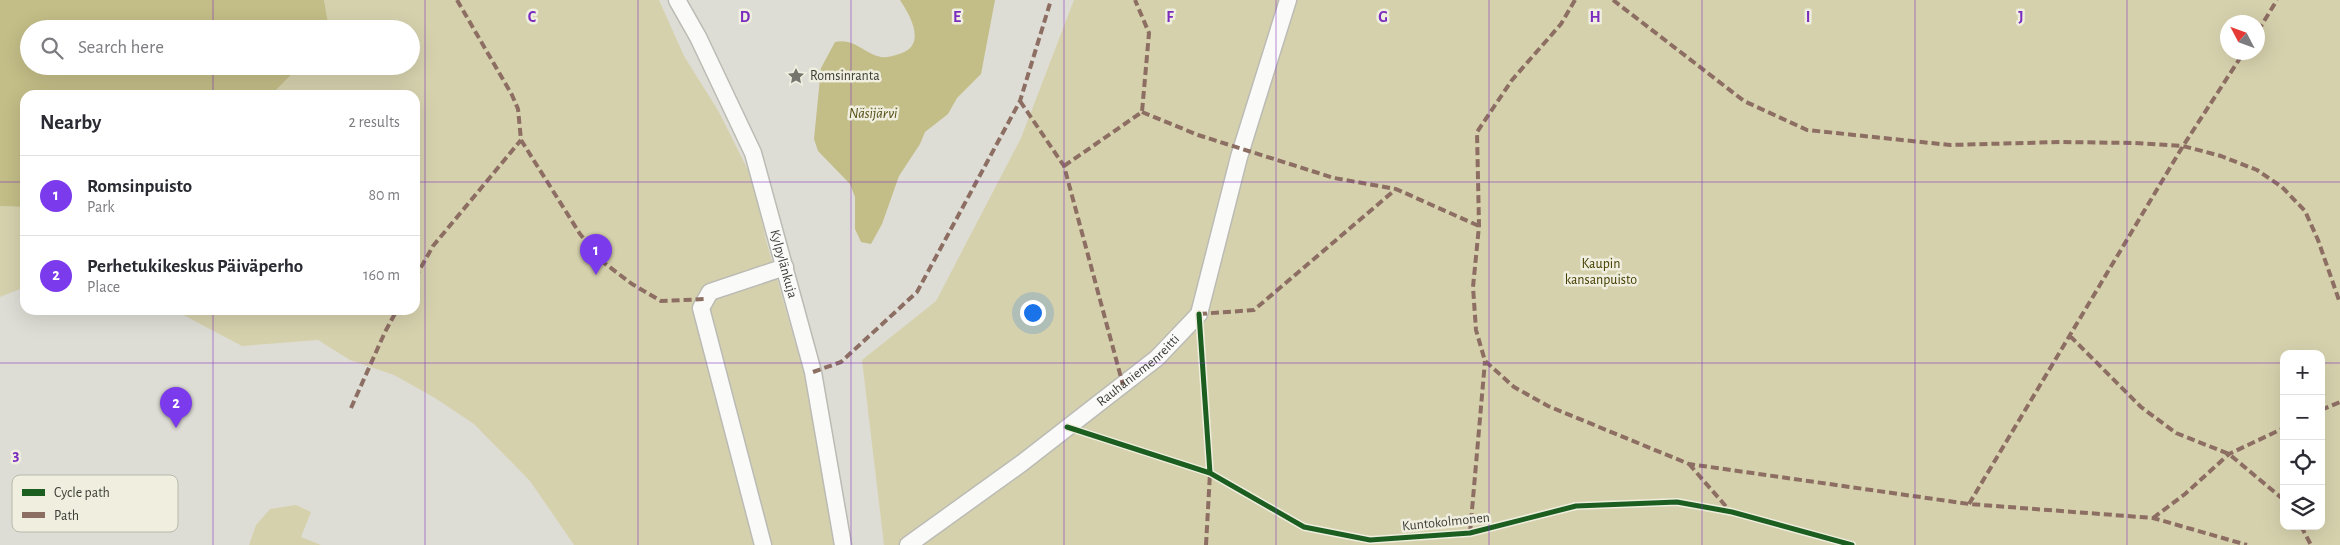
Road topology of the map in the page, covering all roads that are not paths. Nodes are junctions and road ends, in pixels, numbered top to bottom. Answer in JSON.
{"nodes":[{"id":1,"x":677,"y":0,"type":"edge"},
{"id":2,"x":1288,"y":0,"type":"edge"},
{"id":3,"x":786,"y":267,"type":"junction"},
{"id":4,"x":763,"y":545,"type":"edge"},
{"id":5,"x":842,"y":545,"type":"edge"},
{"id":6,"x":908,"y":545,"type":"edge"}],
"edges":[{"from":1,"to":3,"type":"lane","name":"Kylpylänkuja"},
{"from":2,"to":6,"type":"lane","name":"Rauhaniemenreitti"},
{"from":3,"to":4,"type":"lane"},
{"from":3,"to":5,"type":"lane","name":"Kylpylänkuja"}]}
